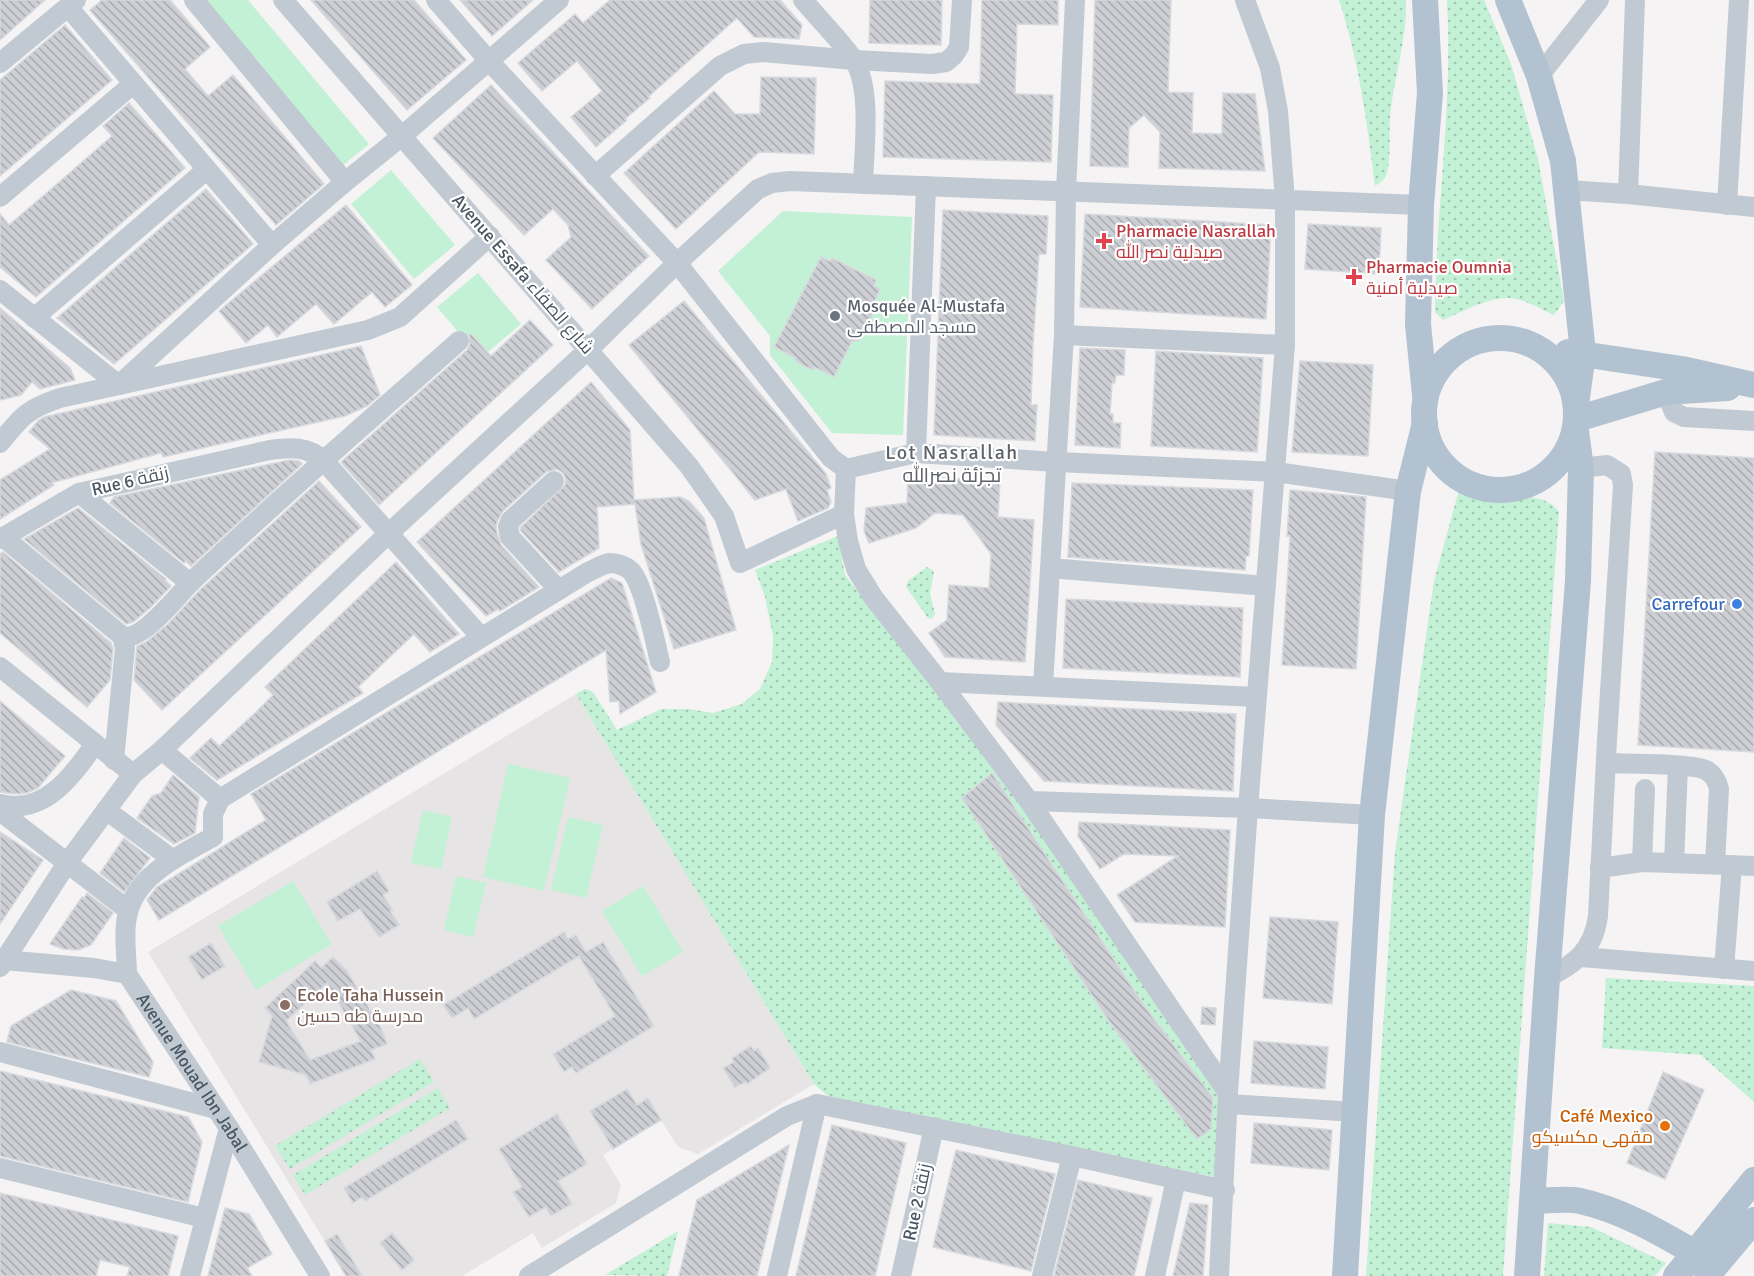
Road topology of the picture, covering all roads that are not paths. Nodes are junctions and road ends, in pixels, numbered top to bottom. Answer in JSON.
{"nodes":[{"id":1,"x":194,"y":0,"type":"edge"},
{"id":2,"x":283,"y":0,"type":"edge"},
{"id":3,"x":436,"y":0,"type":"edge"},
{"id":4,"x":559,"y":0,"type":"edge"},
{"id":5,"x":802,"y":0,"type":"edge"},
{"id":6,"x":962,"y":0,"type":"edge"},
{"id":7,"x":1075,"y":0,"type":"edge"},
{"id":8,"x":1245,"y":0,"type":"edge"},
{"id":9,"x":1425,"y":0,"type":"edge"},
{"id":10,"x":1508,"y":0,"type":"edge"},
{"id":11,"x":1599,"y":0,"type":"edge"},
{"id":12,"x":1635,"y":0,"type":"edge"},
{"id":13,"x":1739,"y":0,"type":"edge"},
{"id":14,"x":72,"y":3,"type":"edge"},
{"id":15,"x":854,"y":60,"type":"junction"},
{"id":16,"x":489,"y":61,"type":"junction"},
{"id":17,"x":0,"y":63,"type":"edge"},
{"id":18,"x":1539,"y":75,"type":"junction"},
{"id":19,"x":133,"y":84,"type":"junction"},
{"id":20,"x":402,"y":136,"type":"junction"},
{"id":21,"x":206,"y":170,"type":"junction"},
{"id":22,"x":595,"y":176,"type":"junction"},
{"id":23,"x":345,"y":182,"type":"junction"},
{"id":24,"x":863,"y":184,"type":"junction"},
{"id":25,"x":926,"y":186,"type":"junction"},
{"id":26,"x":1567,"y":190,"type":"junction"},
{"id":27,"x":1066,"y":191,"type":"junction"},
{"id":28,"x":1628,"y":194,"type":"junction"},
{"id":29,"x":0,"y":197,"type":"edge"},
{"id":30,"x":1285,"y":200,"type":"junction"},
{"id":31,"x":1420,"y":205,"type":"junction"},
{"id":32,"x":1726,"y":205,"type":"junction"},
{"id":33,"x":1754,"y":207,"type":"edge"},
{"id":34,"x":490,"y":236,"type":"junction"},
{"id":35,"x":272,"y":245,"type":"junction"},
{"id":36,"x":677,"y":263,"type":"junction"},
{"id":37,"x":0,"y":290,"type":"edge"},
{"id":38,"x":34,"y":318,"type":"junction"},
{"id":39,"x":1064,"y":335,"type":"junction"},
{"id":40,"x":459,"y":341,"type":"dead end"},
{"id":41,"x":1285,"y":345,"type":"junction"},
{"id":42,"x":589,"y":349,"type":"junction"},
{"id":43,"x":1542,"y":350,"type":"junction"},
{"id":44,"x":1584,"y":353,"type":"junction"},
{"id":45,"x":119,"y":385,"type":"junction"},
{"id":46,"x":1754,"y":385,"type":"edge"},
{"id":47,"x":1666,"y":392,"type":"junction"},
{"id":48,"x":1426,"y":413,"type":"junction"},
{"id":49,"x":1576,"y":419,"type":"junction"},
{"id":50,"x":1754,"y":421,"type":"edge"},
{"id":51,"x":3,"y":432,"type":"edge"},
{"id":52,"x":916,"y":453,"type":"junction"},
{"id":53,"x":324,"y":461,"type":"junction"},
{"id":54,"x":1057,"y":462,"type":"junction"},
{"id":55,"x":1581,"y":468,"type":"junction"},
{"id":56,"x":846,"y":469,"type":"junction"},
{"id":57,"x":1276,"y":472,"type":"junction"},
{"id":58,"x":554,"y":481,"type":"dead end"},
{"id":59,"x":1408,"y":491,"type":"junction"},
{"id":60,"x":79,"y":493,"type":"junction"},
{"id":61,"x":844,"y":514,"type":"junction"},
{"id":62,"x":388,"y":534,"type":"junction"},
{"id":63,"x":2,"y":538,"type":"edge"},
{"id":64,"x":1050,"y":568,"type":"junction"},
{"id":65,"x":190,"y":583,"type":"junction"},
{"id":66,"x":1266,"y":586,"type":"junction"},
{"id":67,"x":559,"y":590,"type":"junction"},
{"id":68,"x":122,"y":636,"type":"junction"},
{"id":69,"x":481,"y":637,"type":"junction"},
{"id":70,"x":660,"y":662,"type":"dead end"},
{"id":71,"x":0,"y":667,"type":"edge"},
{"id":72,"x":940,"y":682,"type":"junction"},
{"id":73,"x":1043,"y":686,"type":"junction"},
{"id":74,"x":1256,"y":697,"type":"junction"},
{"id":75,"x":94,"y":745,"type":"junction"},
{"id":76,"x":162,"y":750,"type":"junction"},
{"id":77,"x":114,"y":760,"type":"junction"},
{"id":78,"x":1606,"y":764,"type":"junction"},
{"id":79,"x":1678,"y":766,"type":"junction"},
{"id":80,"x":133,"y":774,"type":"junction"},
{"id":81,"x":1645,"y":789,"type":"dead end"},
{"id":82,"x":220,"y":799,"type":"junction"},
{"id":83,"x":1029,"y":801,"type":"junction"},
{"id":84,"x":0,"y":804,"type":"edge"},
{"id":85,"x":1248,"y":808,"type":"junction"},
{"id":86,"x":106,"y":810,"type":"junction"},
{"id":87,"x":0,"y":811,"type":"edge"},
{"id":88,"x":1372,"y":815,"type":"junction"},
{"id":89,"x":172,"y":859,"type":"junction"},
{"id":90,"x":68,"y":862,"type":"junction"},
{"id":91,"x":1642,"y":862,"type":"junction"},
{"id":92,"x":1674,"y":863,"type":"junction"},
{"id":93,"x":1723,"y":864,"type":"junction"},
{"id":94,"x":1754,"y":866,"type":"edge"},
{"id":95,"x":1600,"y":868,"type":"junction"},
{"id":96,"x":128,"y":910,"type":"junction"},
{"id":97,"x":1581,"y":957,"type":"junction"},
{"id":98,"x":2,"y":963,"type":"edge"},
{"id":99,"x":1724,"y":969,"type":"junction"},
{"id":100,"x":1754,"y":971,"type":"edge"},
{"id":101,"x":128,"y":974,"type":"junction"},
{"id":102,"x":1546,"y":978,"type":"junction"},
{"id":103,"x":0,"y":1052,"type":"edge"},
{"id":104,"x":1229,"y":1099,"type":"junction"},
{"id":105,"x":817,"y":1104,"type":"junction"},
{"id":106,"x":216,"y":1109,"type":"junction"},
{"id":107,"x":1355,"y":1112,"type":"junction"},
{"id":108,"x":934,"y":1127,"type":"junction"},
{"id":109,"x":229,"y":1128,"type":"junction"},
{"id":110,"x":1072,"y":1156,"type":"junction"},
{"id":111,"x":0,"y":1168,"type":"edge"},
{"id":112,"x":1176,"y":1179,"type":"junction"},
{"id":113,"x":1754,"y":1180,"type":"edge"},
{"id":114,"x":1225,"y":1190,"type":"junction"},
{"id":115,"x":1533,"y":1201,"type":"junction"},
{"id":116,"x":204,"y":1218,"type":"junction"},
{"id":117,"x":1754,"y":1220,"type":"edge"},
{"id":118,"x":1695,"y":1253,"type":"junction"},
{"id":119,"x":190,"y":1276,"type":"edge"},
{"id":120,"x":320,"y":1276,"type":"edge"},
{"id":121,"x":530,"y":1276,"type":"edge"},
{"id":122,"x":777,"y":1276,"type":"edge"},
{"id":123,"x":901,"y":1276,"type":"edge"},
{"id":124,"x":1042,"y":1276,"type":"edge"},
{"id":125,"x":1155,"y":1276,"type":"edge"},
{"id":126,"x":1220,"y":1276,"type":"edge"},
{"id":127,"x":1345,"y":1276,"type":"edge"},
{"id":128,"x":1527,"y":1276,"type":"edge"},
{"id":129,"x":1676,"y":1276,"type":"edge"},
{"id":130,"x":1707,"y":1276,"type":"edge"}],
"edges":[{"from":1,"to":23,"type":"street"},
{"from":2,"to":20,"type":"street","name":"Avenue Essafa شارع الصفاء"},
{"from":3,"to":16,"type":"street"},
{"from":4,"to":16,"type":"street"},
{"from":5,"to":15,"type":"street"},
{"from":6,"to":15,"type":"street"},
{"from":7,"to":27,"type":"street"},
{"from":8,"to":30,"type":"street"},
{"from":9,"to":31,"type":"main road"},
{"from":10,"to":18,"type":"main road"},
{"from":11,"to":18,"type":"street"},
{"from":12,"to":28,"type":"street"},
{"from":13,"to":32,"type":"street"},
{"from":14,"to":17,"type":"street"},
{"from":14,"to":19,"type":"street"},
{"from":15,"to":22,"type":"street"},
{"from":15,"to":24,"type":"street"},
{"from":16,"to":20,"type":"street"},
{"from":16,"to":22,"type":"street"},
{"from":18,"to":26,"type":"main road"},
{"from":19,"to":21,"type":"street"},
{"from":19,"to":29,"type":"street"},
{"from":20,"to":23,"type":"street"},
{"from":20,"to":34,"type":"street","name":"Avenue Essafa شارع الصفاء"},
{"from":21,"to":35,"type":"street"},
{"from":21,"to":38,"type":"street"},
{"from":22,"to":36,"type":"street"},
{"from":23,"to":35,"type":"street"},
{"from":24,"to":25,"type":"street"},
{"from":24,"to":36,"type":"street"},
{"from":25,"to":27,"type":"street"},
{"from":25,"to":52,"type":"street"},
{"from":26,"to":28,"type":"street"},
{"from":26,"to":44,"type":"main road"},
{"from":27,"to":30,"type":"street"},
{"from":27,"to":39,"type":"street"},
{"from":28,"to":32,"type":"street"},
{"from":30,"to":31,"type":"street"},
{"from":30,"to":41,"type":"street"},
{"from":31,"to":48,"type":"main road"},
{"from":32,"to":33,"type":"street"},
{"from":34,"to":42,"type":"street","name":"Avenue Essafa شارع الصفاء"},
{"from":34,"to":45,"type":"street"},
{"from":35,"to":45,"type":"street"},
{"from":36,"to":42,"type":"street"},
{"from":36,"to":56,"type":"street"},
{"from":37,"to":38,"type":"street"},
{"from":38,"to":45,"type":"street"},
{"from":39,"to":41,"type":"street"},
{"from":39,"to":54,"type":"street"},
{"from":40,"to":53,"type":"street"},
{"from":41,"to":57,"type":"street"},
{"from":42,"to":61,"type":"street","name":"Avenue Essafa شارع الصفاء"},
{"from":42,"to":62,"type":"street"},
{"from":43,"to":44,"type":"main road"},
{"from":43,"to":48,"type":"main road"},
{"from":43,"to":49,"type":"main road"},
{"from":44,"to":46,"type":"main road"},
{"from":44,"to":49,"type":"main road"},
{"from":45,"to":51,"type":"street"},
{"from":46,"to":47,"type":"main road"},
{"from":47,"to":49,"type":"main road"},
{"from":47,"to":50,"type":"street"},
{"from":48,"to":49,"type":"main road"},
{"from":48,"to":59,"type":"main road"},
{"from":49,"to":55,"type":"main road"},
{"from":52,"to":54,"type":"street"},
{"from":52,"to":56,"type":"street"},
{"from":53,"to":60,"type":"street","name":"Rue 6 زنقة"},
{"from":53,"to":62,"type":"street"},
{"from":53,"to":65,"type":"street"},
{"from":54,"to":57,"type":"street"},
{"from":54,"to":64,"type":"street"},
{"from":55,"to":78,"type":"street"},
{"from":55,"to":102,"type":"main road"},
{"from":56,"to":61,"type":"street"},
{"from":57,"to":59,"type":"street"},
{"from":57,"to":66,"type":"street"},
{"from":58,"to":67,"type":"street"},
{"from":59,"to":88,"type":"main road"},
{"from":60,"to":63,"type":"street","name":"Rue 6 زنقة"},
{"from":60,"to":65,"type":"street"},
{"from":61,"to":72,"type":"street"},
{"from":62,"to":69,"type":"street"},
{"from":62,"to":76,"type":"street"},
{"from":63,"to":68,"type":"street"},
{"from":64,"to":66,"type":"street"},
{"from":64,"to":73,"type":"street"},
{"from":65,"to":68,"type":"street"},
{"from":66,"to":74,"type":"street"},
{"from":67,"to":69,"type":"street"},
{"from":67,"to":70,"type":"street"},
{"from":68,"to":77,"type":"street"},
{"from":69,"to":82,"type":"street"},
{"from":71,"to":75,"type":"street"},
{"from":72,"to":73,"type":"street"},
{"from":72,"to":83,"type":"street"},
{"from":73,"to":74,"type":"street"},
{"from":74,"to":85,"type":"street"},
{"from":75,"to":77,"type":"street"},
{"from":75,"to":84,"type":"street"},
{"from":76,"to":80,"type":"street"},
{"from":76,"to":82,"type":"street"},
{"from":77,"to":80,"type":"street"},
{"from":78,"to":79,"type":"street"},
{"from":78,"to":95,"type":"street"},
{"from":79,"to":92,"type":"street"},
{"from":79,"to":93,"type":"street"},
{"from":80,"to":86,"type":"street"},
{"from":81,"to":91,"type":"street"},
{"from":82,"to":89,"type":"street"},
{"from":83,"to":85,"type":"street"},
{"from":83,"to":104,"type":"street"},
{"from":85,"to":88,"type":"street"},
{"from":85,"to":104,"type":"street"},
{"from":86,"to":89,"type":"street"},
{"from":86,"to":90,"type":"street"},
{"from":87,"to":90,"type":"street"},
{"from":88,"to":107,"type":"main road"},
{"from":89,"to":96,"type":"street"},
{"from":90,"to":96,"type":"street"},
{"from":90,"to":98,"type":"street"},
{"from":91,"to":92,"type":"street"},
{"from":91,"to":95,"type":"street"},
{"from":92,"to":93,"type":"street"},
{"from":93,"to":94,"type":"street"},
{"from":93,"to":99,"type":"street"},
{"from":95,"to":97,"type":"street"},
{"from":96,"to":101,"type":"street"},
{"from":97,"to":99,"type":"street"},
{"from":97,"to":102,"type":"street"},
{"from":98,"to":101,"type":"street","name":"Avenue Mouad Ibn Jabal"},
{"from":99,"to":100,"type":"street"},
{"from":101,"to":106,"type":"street","name":"Avenue Mouad Ibn Jabal"},
{"from":102,"to":115,"type":"main road"},
{"from":103,"to":106,"type":"street"},
{"from":104,"to":107,"type":"street"},
{"from":104,"to":114,"type":"street"},
{"from":105,"to":108,"type":"street"},
{"from":105,"to":121,"type":"street"},
{"from":105,"to":122,"type":"street"},
{"from":106,"to":109,"type":"street","name":"Avenue Mouad Ibn Jabal"},
{"from":107,"to":127,"type":"main road"},
{"from":108,"to":110,"type":"street"},
{"from":108,"to":123,"type":"street","name":"Rue 2 زنقة"},
{"from":109,"to":116,"type":"street"},
{"from":109,"to":120,"type":"street","name":"Avenue Mouad Ibn Jabal"},
{"from":110,"to":112,"type":"street"},
{"from":110,"to":124,"type":"street"},
{"from":111,"to":116,"type":"street"},
{"from":112,"to":114,"type":"street"},
{"from":112,"to":125,"type":"street"},
{"from":113,"to":118,"type":"main road"},
{"from":114,"to":126,"type":"street"},
{"from":115,"to":118,"type":"main road"},
{"from":115,"to":128,"type":"main road"},
{"from":116,"to":119,"type":"street"},
{"from":117,"to":130,"type":"main road"},
{"from":118,"to":129,"type":"main road"}]}
